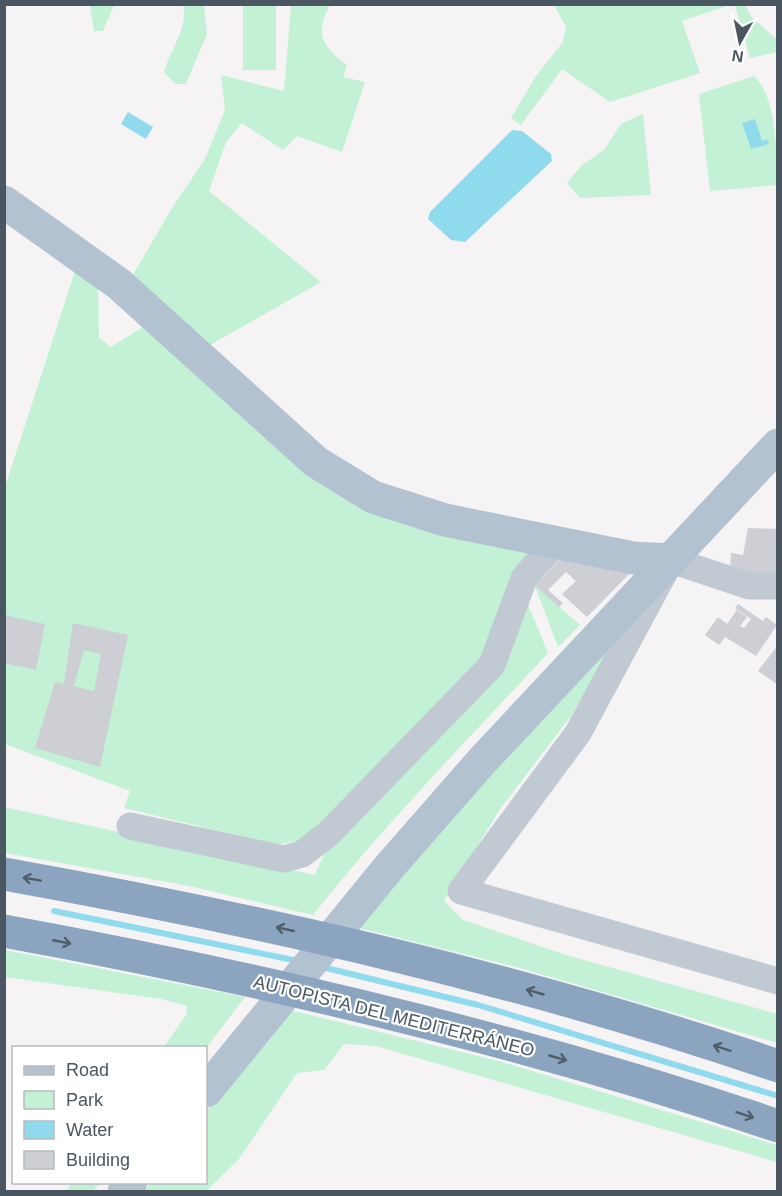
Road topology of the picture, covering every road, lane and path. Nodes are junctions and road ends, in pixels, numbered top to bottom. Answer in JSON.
{"nodes":[{"id":1,"x":4,"y":202,"type":"edge"},
{"id":2,"x":777,"y":445,"type":"edge"},
{"id":3,"x":555,"y":543,"type":"junction"},
{"id":4,"x":671,"y":560,"type":"junction"},
{"id":5,"x":777,"y":586,"type":"edge"},
{"id":6,"x":130,"y":826,"type":"dead end"},
{"id":7,"x":4,"y":874,"type":"edge"},
{"id":8,"x":4,"y":931,"type":"edge"},
{"id":9,"x":777,"y":981,"type":"edge"},
{"id":10,"x":777,"y":1066,"type":"edge"},
{"id":11,"x":207,"y":1090,"type":"edge"},
{"id":12,"x":777,"y":1126,"type":"edge"}],
"edges":[{"from":1,"to":3,"type":"main road"},
{"from":2,"to":4,"type":"main road"},
{"from":3,"to":4,"type":"main road"},
{"from":3,"to":6,"type":"street"},
{"from":4,"to":5,"type":"street"},
{"from":4,"to":9,"type":"street"},
{"from":4,"to":11,"type":"main road"},
{"from":10,"to":7,"type":"highway","one_way":true},
{"from":8,"to":12,"type":"highway","name":"AUTOPISTA DEL MEDITERRÁNEO","one_way":true}]}
